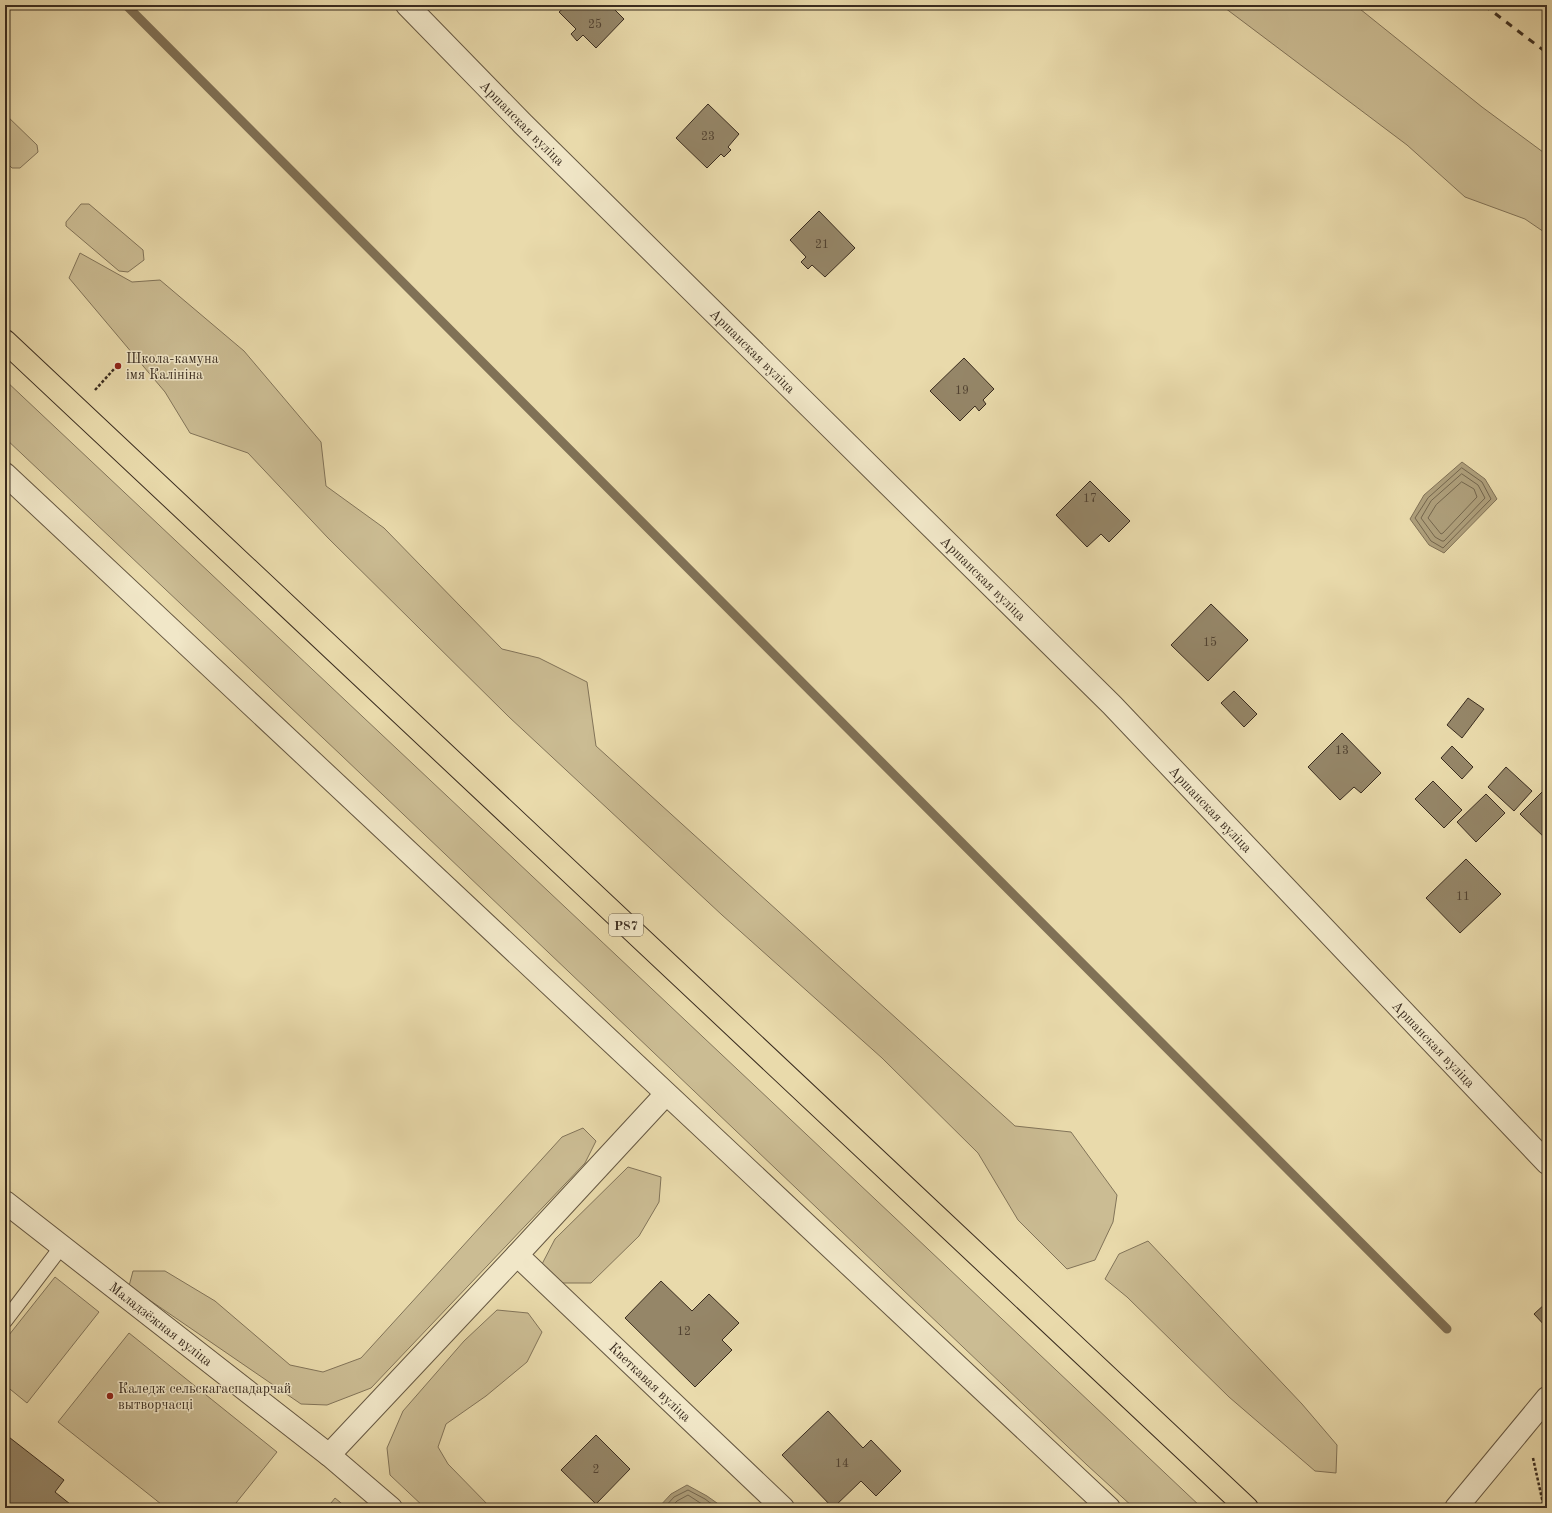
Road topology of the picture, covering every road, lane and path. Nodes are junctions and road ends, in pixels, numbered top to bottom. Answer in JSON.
{"nodes":[{"id":1,"x":407,"y":5,"type":"edge"},
{"id":2,"x":5,"y":341,"type":"edge"},
{"id":3,"x":5,"y":474,"type":"edge"},
{"id":4,"x":666,"y":1094,"type":"junction"},
{"id":5,"x":1547,"y":1163,"type":"edge"},
{"id":6,"x":5,"y":1202,"type":"edge"},
{"id":7,"x":62,"y":1246,"type":"junction"},
{"id":8,"x":517,"y":1255,"type":"junction"},
{"id":9,"x":5,"y":1321,"type":"edge"},
{"id":10,"x":1547,"y":1398,"type":"edge"},
{"id":11,"x":1526,"y":1424,"type":"junction"},
{"id":12,"x":329,"y":1455,"type":"junction"},
{"id":13,"x":391,"y":1508,"type":"edge"},
{"id":14,"x":783,"y":1508,"type":"edge"},
{"id":15,"x":1109,"y":1508,"type":"edge"},
{"id":16,"x":1247,"y":1508,"type":"edge"},
{"id":17,"x":1456,"y":1508,"type":"edge"},
{"id":18,"x":1544,"y":1508,"type":"edge"}],
"edges":[{"from":1,"to":5,"type":"street","name":"Аршанская вуліца"},
{"from":2,"to":16,"type":"main road","number":"Р87"},
{"from":3,"to":4,"type":"street"},
{"from":4,"to":8,"type":"street"},
{"from":4,"to":15,"type":"street"},
{"from":6,"to":7,"type":"street","name":"Маладзёжная вуліца"},
{"from":7,"to":9,"type":"lane"},
{"from":7,"to":12,"type":"street","name":"Маладзёжная вуліца"},
{"from":8,"to":12,"type":"street"},
{"from":8,"to":14,"type":"street","name":"Кветкавая вуліца"},
{"from":10,"to":11,"type":"street"},
{"from":11,"to":17,"type":"street"},
{"from":11,"to":18,"type":"path"},
{"from":12,"to":13,"type":"street","name":"Маладзёжная вуліца"}]}
